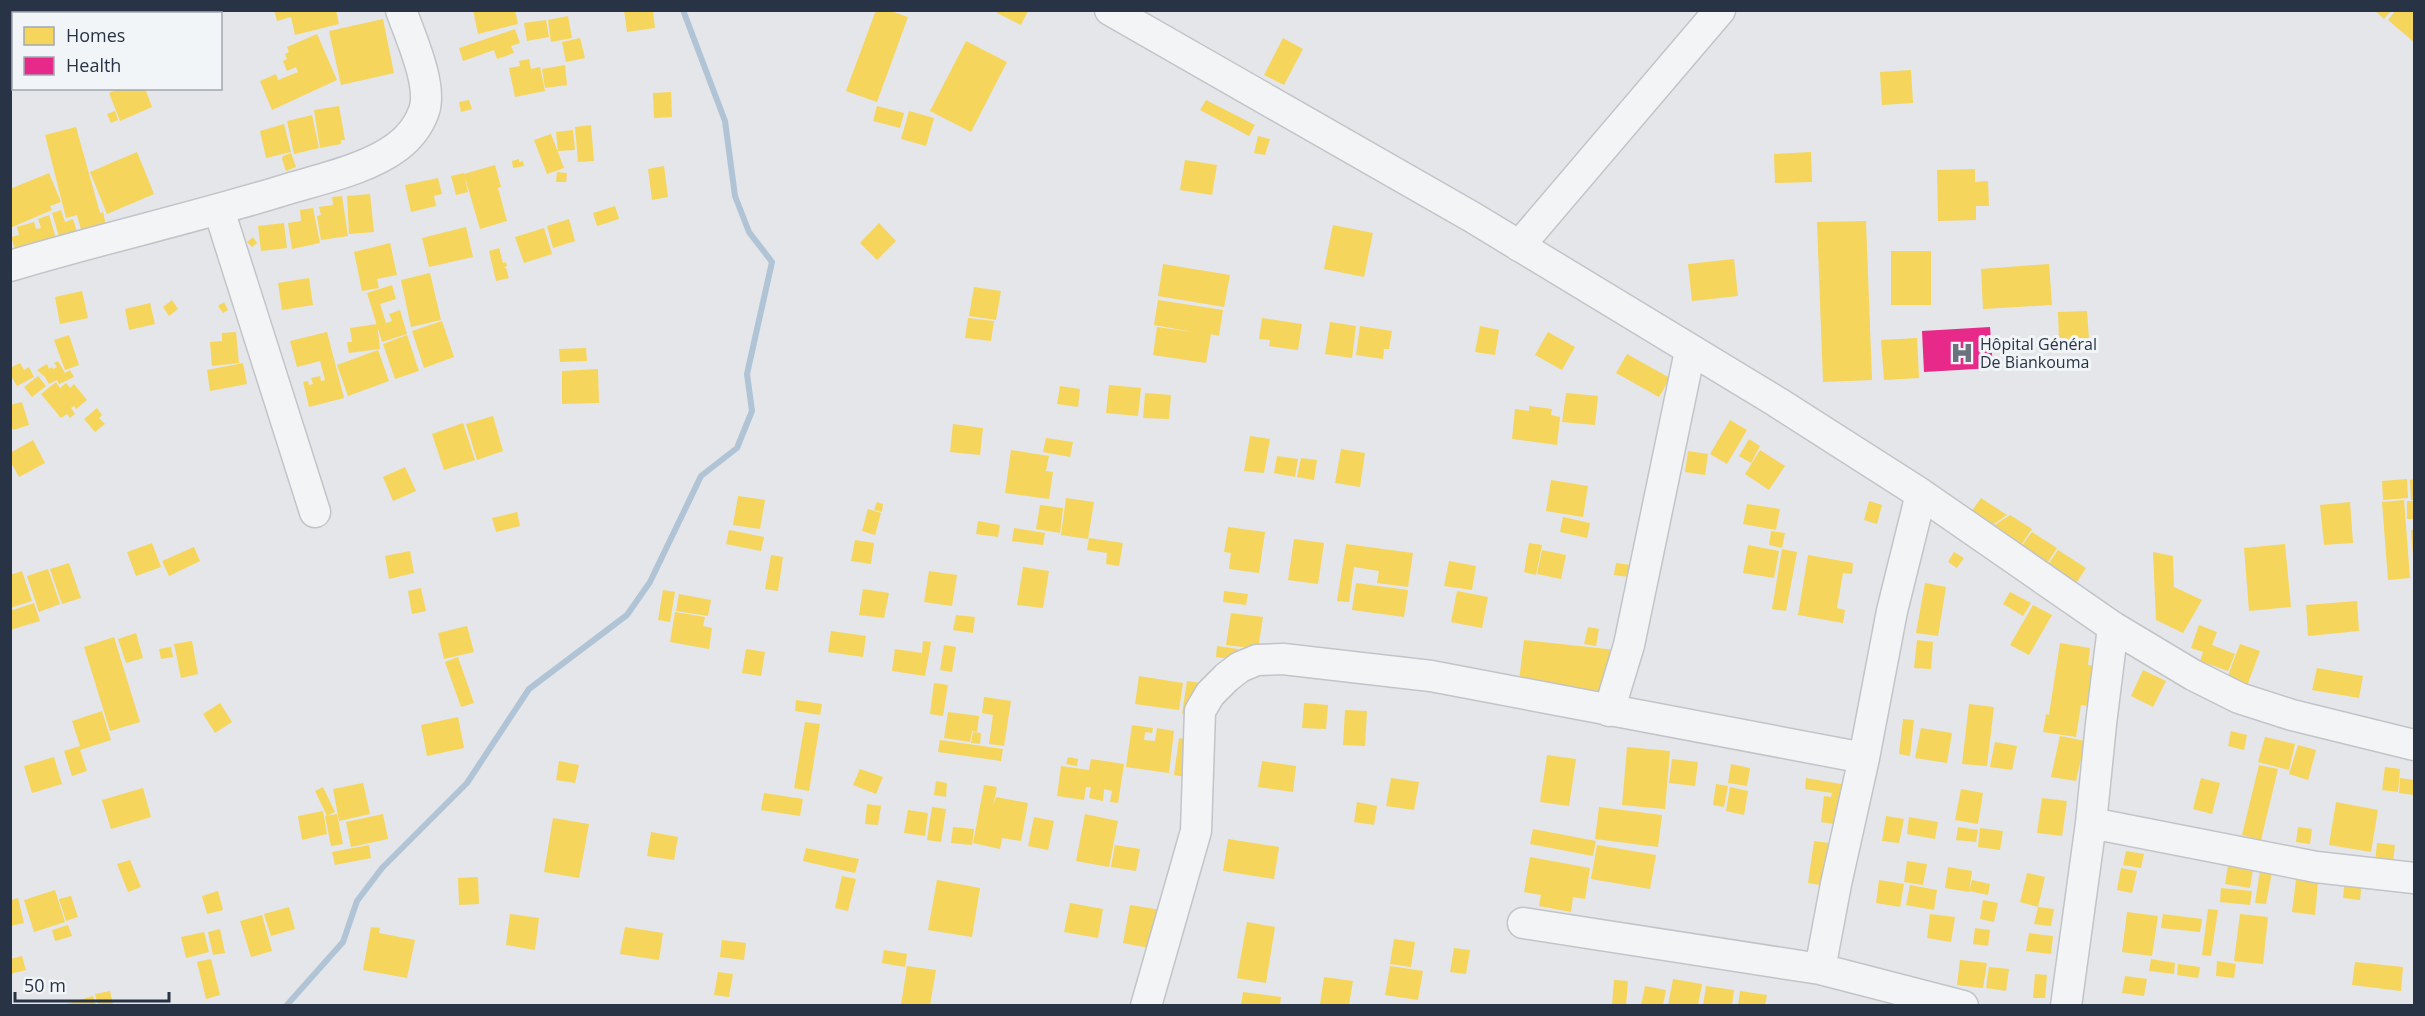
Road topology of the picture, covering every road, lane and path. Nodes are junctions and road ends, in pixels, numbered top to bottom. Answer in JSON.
{"nodes":[{"id":1,"x":401,"y":10,"type":"edge"},
{"id":2,"x":1110,"y":10,"type":"edge"},
{"id":3,"x":1720,"y":10,"type":"edge"},
{"id":4,"x":219,"y":210,"type":"junction"},
{"id":5,"x":1519,"y":246,"type":"junction"},
{"id":6,"x":10,"y":267,"type":"edge"},
{"id":7,"x":1690,"y":351,"type":"junction"},
{"id":8,"x":1921,"y":494,"type":"junction"},
{"id":9,"x":315,"y":512,"type":"dead end"},
{"id":10,"x":2113,"y":627,"type":"junction"},
{"id":11,"x":1609,"y":711,"type":"junction"},
{"id":12,"x":2415,"y":745,"type":"edge"},
{"id":13,"x":1864,"y":758,"type":"junction"},
{"id":14,"x":2091,"y":823,"type":"junction"},
{"id":15,"x":2415,"y":878,"type":"edge"},
{"id":16,"x":1523,"y":923,"type":"dead end"},
{"id":17,"x":1820,"y":969,"type":"junction"},
{"id":18,"x":1146,"y":1005,"type":"edge"},
{"id":19,"x":1962,"y":1005,"type":"edge"},
{"id":20,"x":2066,"y":1005,"type":"edge"}],
"edges":[{"from":1,"to":4,"type":"street"},
{"from":2,"to":5,"type":"street"},
{"from":3,"to":5,"type":"street"},
{"from":4,"to":6,"type":"street"},
{"from":4,"to":9,"type":"street"},
{"from":5,"to":7,"type":"street"},
{"from":7,"to":8,"type":"street"},
{"from":7,"to":11,"type":"street"},
{"from":8,"to":10,"type":"street"},
{"from":8,"to":13,"type":"street"},
{"from":10,"to":12,"type":"street"},
{"from":10,"to":14,"type":"street"},
{"from":11,"to":13,"type":"street"},
{"from":11,"to":18,"type":"street"},
{"from":13,"to":17,"type":"street"},
{"from":14,"to":15,"type":"street"},
{"from":14,"to":20,"type":"street"},
{"from":16,"to":17,"type":"street"},
{"from":17,"to":19,"type":"street"}]}
